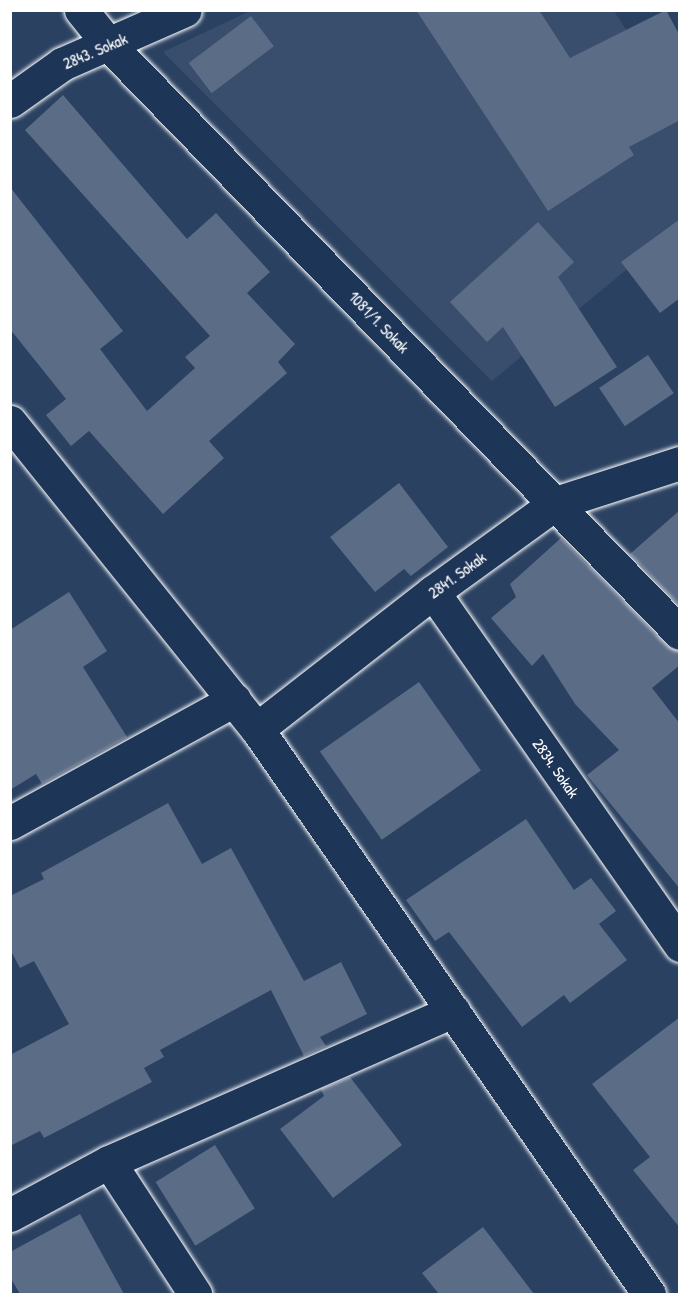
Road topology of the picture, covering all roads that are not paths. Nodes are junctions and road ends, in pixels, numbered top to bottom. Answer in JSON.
{"nodes":[{"id":1,"x":81,"y":10,"type":"edge"},
{"id":2,"x":185,"y":10,"type":"edge"},
{"id":3,"x":110,"y":46,"type":"junction"},
{"id":4,"x":10,"y":101,"type":"edge"},
{"id":5,"x":10,"y":422,"type":"edge"},
{"id":6,"x":680,"y":463,"type":"edge"},
{"id":7,"x":556,"y":503,"type":"junction"},
{"id":8,"x":433,"y":592,"type":"junction"},
{"id":9,"x":680,"y":633,"type":"edge"},
{"id":10,"x":234,"y":700,"type":"junction"},
{"id":11,"x":257,"y":729,"type":"junction"},
{"id":12,"x":10,"y":823,"type":"edge"},
{"id":13,"x":680,"y":945,"type":"edge"},
{"id":14,"x":453,"y":1011,"type":"junction"},
{"id":15,"x":109,"y":1162,"type":"junction"},
{"id":16,"x":10,"y":1215,"type":"edge"},
{"id":17,"x":195,"y":1294,"type":"edge"},
{"id":18,"x":650,"y":1294,"type":"edge"}],
"edges":[{"from":1,"to":3,"type":"street","name":"1081/1. Sokak"},
{"from":2,"to":3,"type":"street","name":"2843. Sokak"},
{"from":3,"to":4,"type":"street","name":"2843. Sokak"},
{"from":3,"to":7,"type":"street","name":"1081/1. Sokak"},
{"from":5,"to":10,"type":"street"},
{"from":6,"to":7,"type":"street","name":"2841. Sokak"},
{"from":7,"to":8,"type":"street","name":"2841. Sokak"},
{"from":7,"to":9,"type":"street","name":"1081/1. Sokak"},
{"from":8,"to":11,"type":"street","name":"2841. Sokak"},
{"from":8,"to":13,"type":"street","name":"2834. Sokak"},
{"from":10,"to":11,"type":"street"},
{"from":10,"to":12,"type":"street"},
{"from":11,"to":14,"type":"street"},
{"from":14,"to":15,"type":"street"},
{"from":14,"to":18,"type":"street"},
{"from":15,"to":16,"type":"street"},
{"from":15,"to":17,"type":"street"}]}
